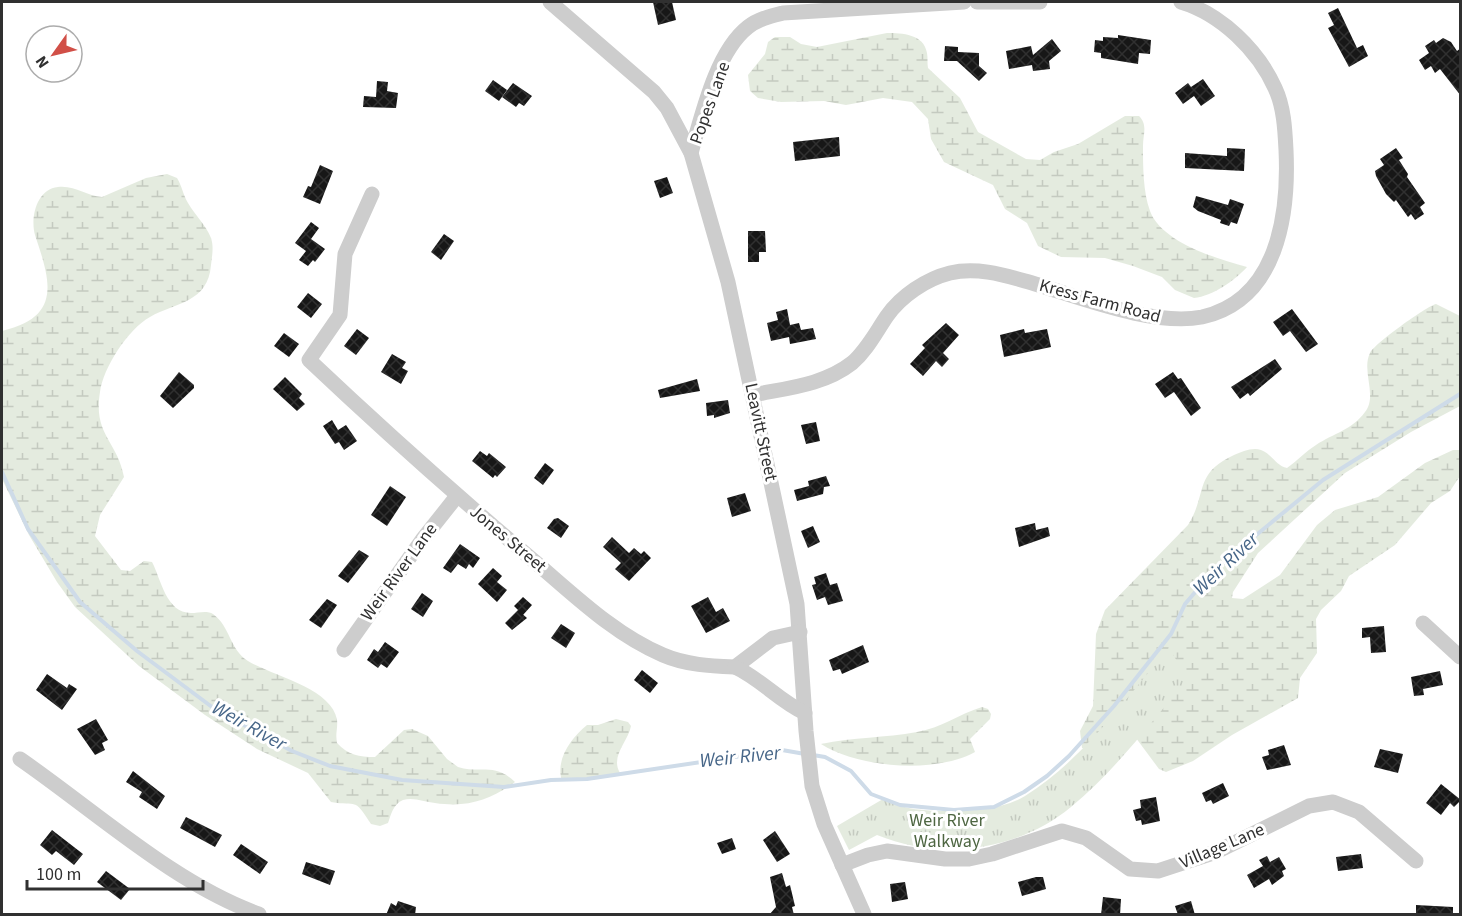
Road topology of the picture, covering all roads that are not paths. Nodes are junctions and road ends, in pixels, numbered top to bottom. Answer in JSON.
{"nodes":[{"id":1,"x":550,"y":2,"type":"edge"},
{"id":2,"x":964,"y":2,"type":"edge"},
{"id":3,"x":977,"y":2,"type":"edge"},
{"id":4,"x":1040,"y":2,"type":"edge"},
{"id":5,"x":1183,"y":2,"type":"edge"},
{"id":6,"x":692,"y":153,"type":"junction"},
{"id":7,"x":372,"y":194,"type":"dead end"},
{"id":8,"x":753,"y":395,"type":"junction"},
{"id":9,"x":457,"y":496,"type":"junction"},
{"id":10,"x":1423,"y":623,"type":"dead end"},
{"id":11,"x":800,"y":632,"type":"junction"},
{"id":12,"x":344,"y":650,"type":"dead end"},
{"id":13,"x":1461,"y":657,"type":"edge"},
{"id":14,"x":735,"y":667,"type":"junction"},
{"id":15,"x":805,"y":714,"type":"junction"},
{"id":16,"x":20,"y":759,"type":"dead end"},
{"id":17,"x":1416,"y":861,"type":"dead end"},
{"id":18,"x":842,"y":866,"type":"junction"},
{"id":19,"x":260,"y":915,"type":"edge"},
{"id":20,"x":864,"y":915,"type":"edge"}],
"edges":[{"from":1,"to":6,"type":"street","name":"Leavitt Street"},
{"from":2,"to":6,"type":"street","name":"Popes Lane"},
{"from":3,"to":4,"type":"street"},
{"from":5,"to":8,"type":"street","name":"Kress Farm Road"},
{"from":6,"to":8,"type":"street","name":"Leavitt Street"},
{"from":7,"to":9,"type":"street","name":"Jones Street"},
{"from":8,"to":11,"type":"street","name":"Leavitt Street"},
{"from":9,"to":12,"type":"street","name":"Weir River Lane"},
{"from":9,"to":14,"type":"street","name":"Jones Street"},
{"from":10,"to":13,"type":"street"},
{"from":11,"to":14,"type":"street"},
{"from":11,"to":15,"type":"street","name":"Leavitt Street"},
{"from":14,"to":15,"type":"street","name":"Jones Street"},
{"from":15,"to":18,"type":"street","name":"Leavitt Street"},
{"from":16,"to":19,"type":"street"},
{"from":17,"to":18,"type":"street","name":"Village Lane"},
{"from":18,"to":20,"type":"street","name":"Leavitt Street"}]}
